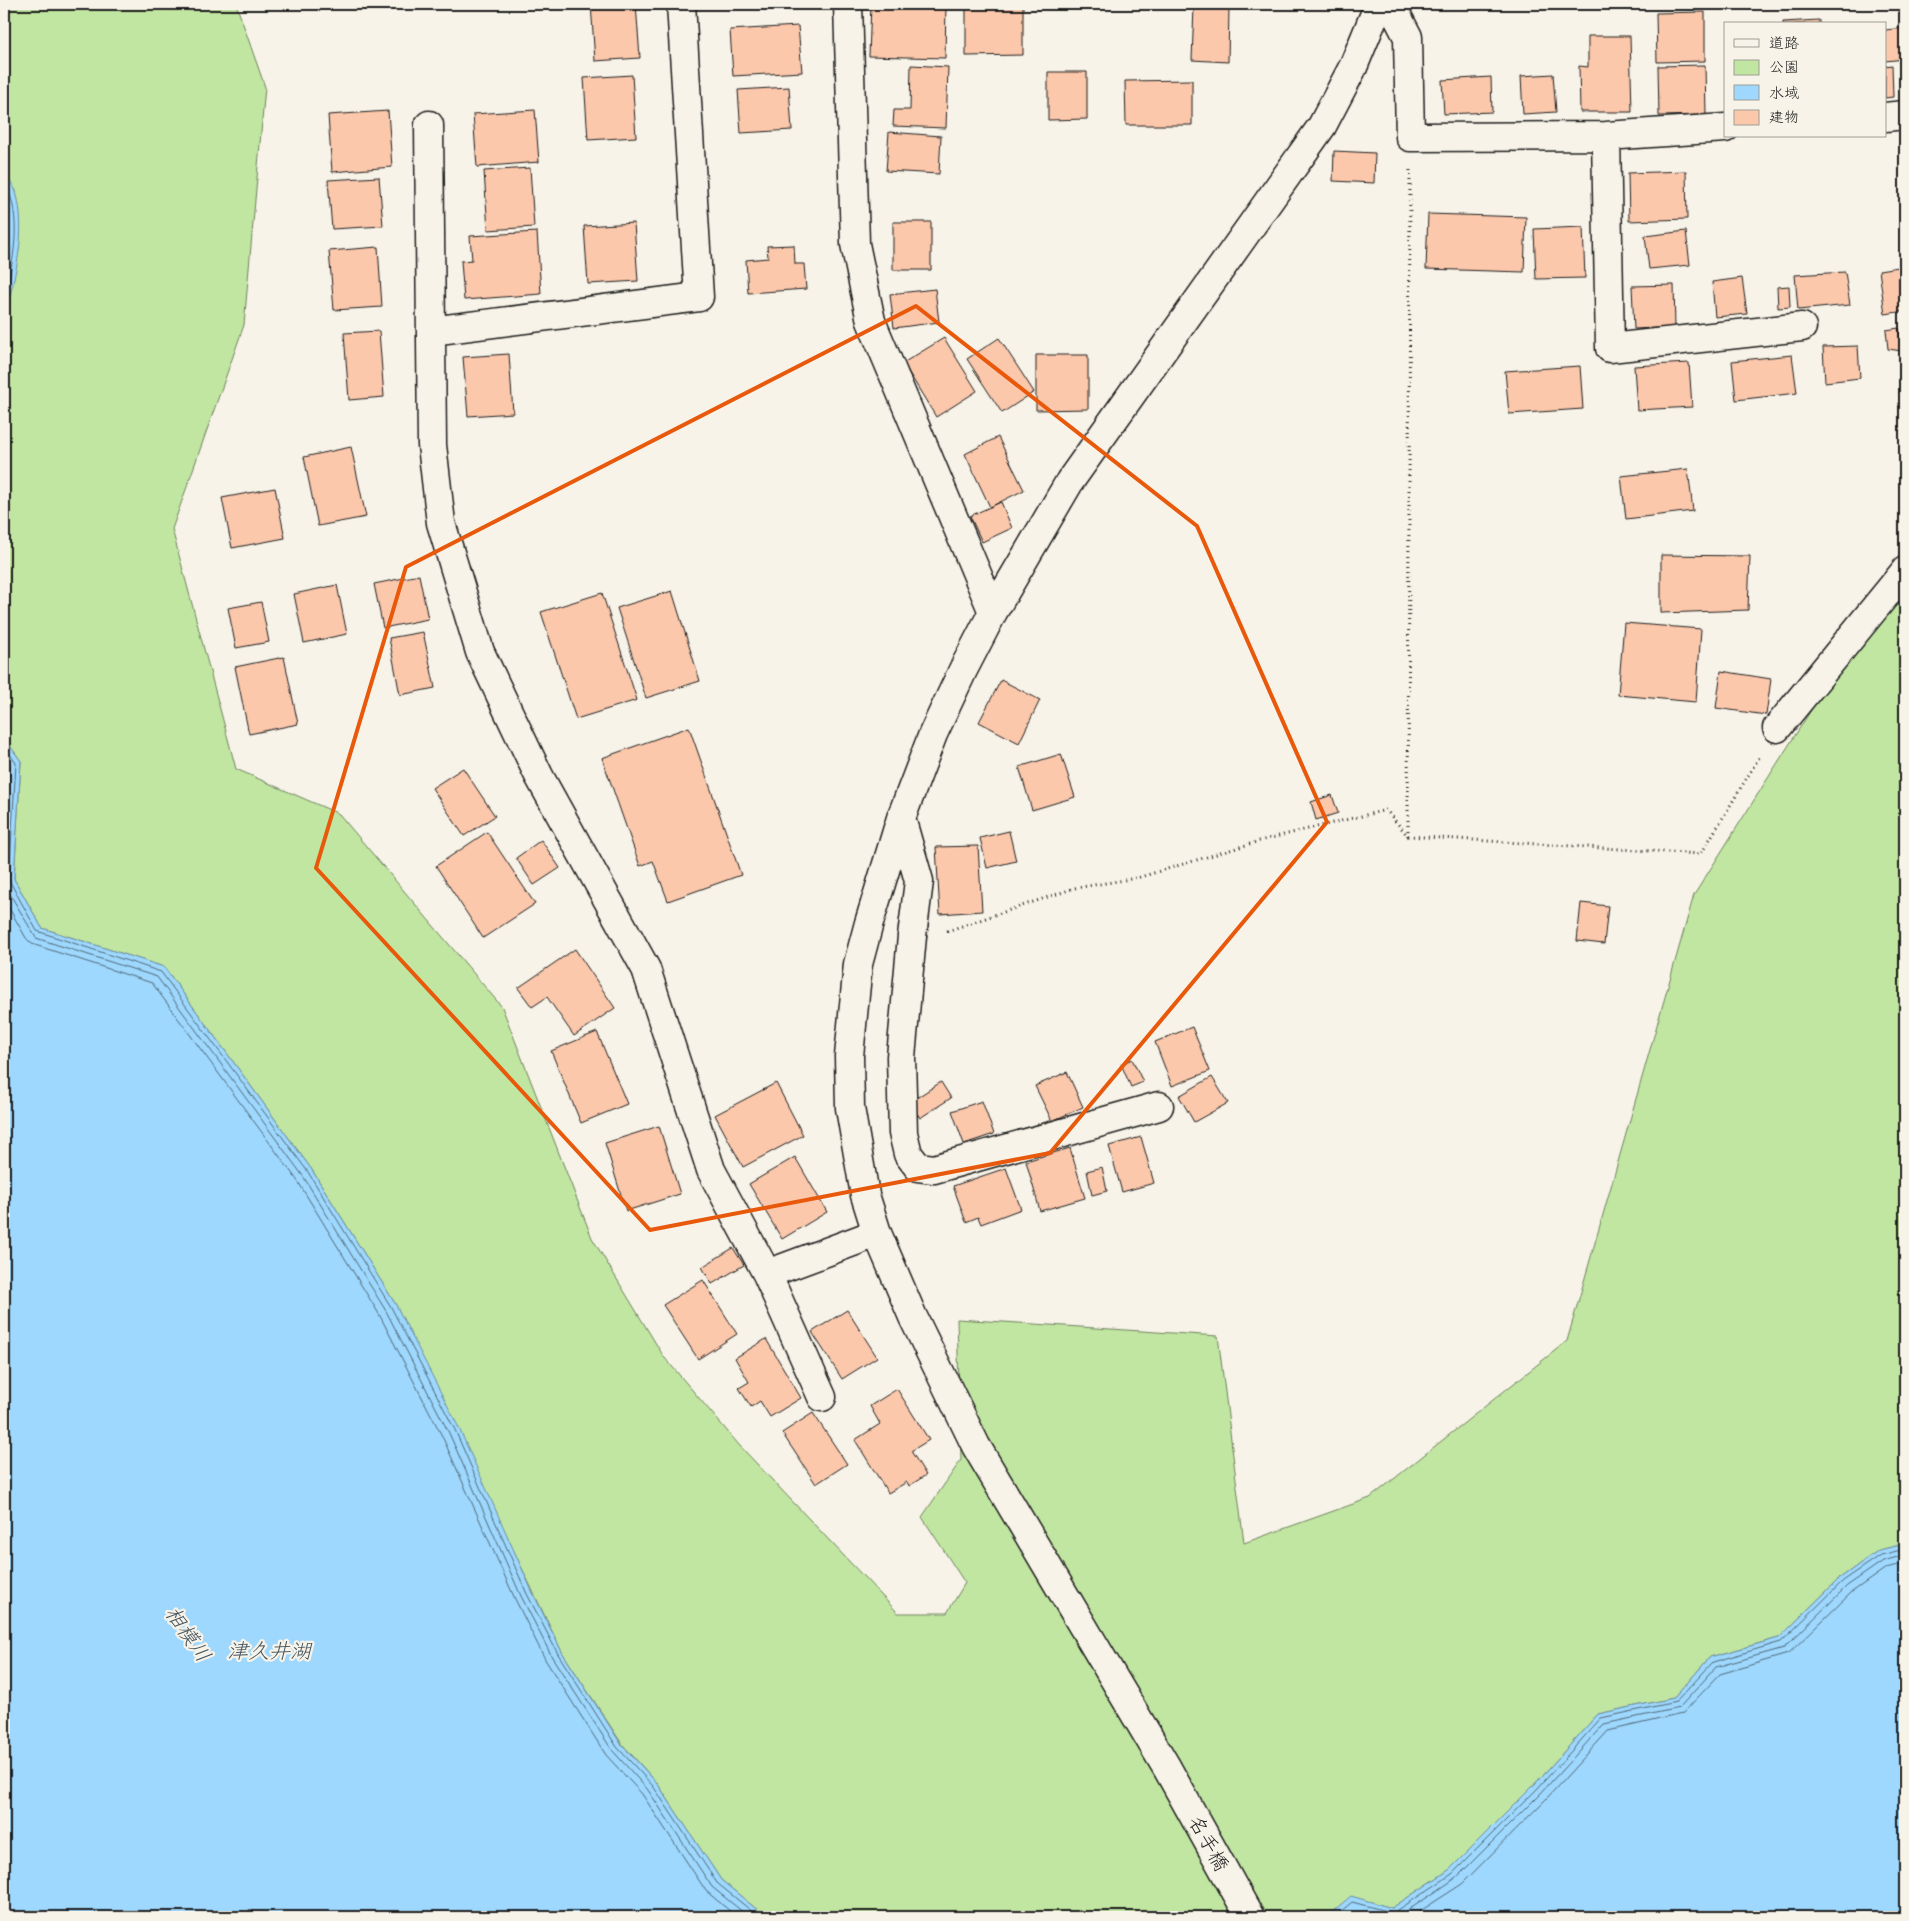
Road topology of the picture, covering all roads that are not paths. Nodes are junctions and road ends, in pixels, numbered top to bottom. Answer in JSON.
{"nodes":[{"id":1,"x":681,"y":4,"type":"edge"},
{"id":2,"x":848,"y":4,"type":"edge"},
{"id":3,"x":1379,"y":4,"type":"edge"},
{"id":4,"x":1388,"y":4,"type":"edge"},
{"id":5,"x":1905,"y":116,"type":"edge"},
{"id":6,"x":1886,"y":117,"type":"edge"},
{"id":7,"x":429,"y":125,"type":"dead end"},
{"id":8,"x":1724,"y":128,"type":"edge"},
{"id":9,"x":1606,"y":136,"type":"junction"},
{"id":10,"x":1802,"y":327,"type":"dead end"},
{"id":11,"x":431,"y":331,"type":"junction"},
{"id":12,"x":1905,"y":571,"type":"edge"},
{"id":13,"x":993,"y":612,"type":"junction"},
{"id":14,"x":1777,"y":728,"type":"road end"},
{"id":15,"x":901,"y":818,"type":"junction"},
{"id":16,"x":1159,"y":1106,"type":"dead end"},
{"id":17,"x":878,"y":1233,"type":"junction"},
{"id":18,"x":767,"y":1274,"type":"junction"},
{"id":19,"x":822,"y":1397,"type":"dead end"},
{"id":20,"x":1250,"y":1917,"type":"edge"}],
"edges":[{"from":1,"to":11,"type":"street"},
{"from":2,"to":13,"type":"street"},
{"from":3,"to":13,"type":"street","name":"名手橋"},
{"from":4,"to":9,"type":"street"},
{"from":5,"to":6,"type":"street"},
{"from":7,"to":11,"type":"street"},
{"from":8,"to":9,"type":"street"},
{"from":9,"to":10,"type":"street"},
{"from":11,"to":18,"type":"street"},
{"from":12,"to":14,"type":"street"},
{"from":13,"to":15,"type":"street","name":"名手橋"},
{"from":15,"to":16,"type":"street"},
{"from":15,"to":17,"type":"street","name":"名手橋"},
{"from":17,"to":18,"type":"street"},
{"from":17,"to":20,"type":"street","name":"名手橋"},
{"from":18,"to":19,"type":"street"}]}
